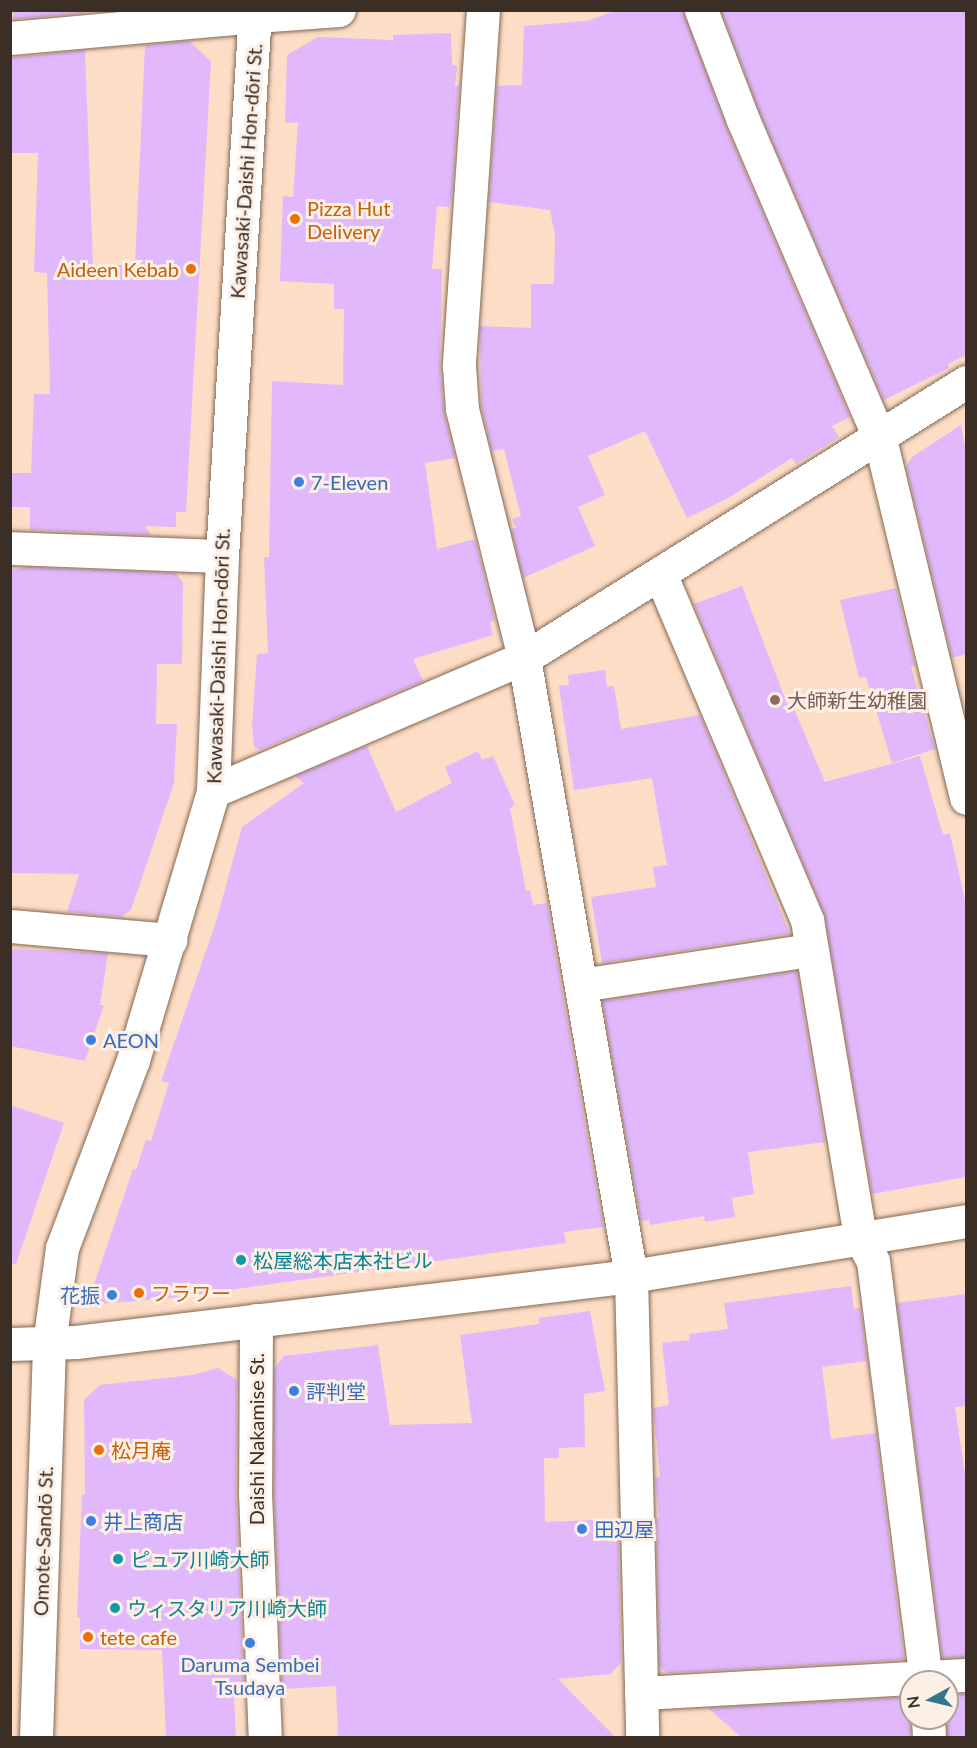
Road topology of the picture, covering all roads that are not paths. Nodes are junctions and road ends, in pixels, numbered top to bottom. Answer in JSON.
{"nodes":[{"id":1,"x":339,"y":10,"type":"edge"},
{"id":2,"x":483,"y":10,"type":"edge"},
{"id":3,"x":700,"y":10,"type":"edge"},
{"id":4,"x":255,"y":13,"type":"edge"},
{"id":5,"x":10,"y":38,"type":"edge"},
{"id":6,"x":966,"y":382,"type":"edge"},
{"id":7,"x":880,"y":439,"type":"junction"},
{"id":8,"x":10,"y":548,"type":"edge"},
{"id":9,"x":222,"y":556,"type":"junction"},
{"id":10,"x":661,"y":576,"type":"junction"},
{"id":11,"x":525,"y":658,"type":"junction"},
{"id":12,"x":213,"y":791,"type":"junction"},
{"id":13,"x":966,"y":798,"type":"edge"},
{"id":14,"x":10,"y":926,"type":"edge"},
{"id":15,"x":170,"y":940,"type":"junction"},
{"id":16,"x":812,"y":950,"type":"junction"},
{"id":17,"x":581,"y":985,"type":"junction"},
{"id":18,"x":966,"y":1221,"type":"edge"},
{"id":19,"x":860,"y":1237,"type":"junction"},
{"id":20,"x":631,"y":1276,"type":"junction"},
{"id":21,"x":256,"y":1320,"type":"junction"},
{"id":22,"x":10,"y":1344,"type":"edge"},
{"id":23,"x":49,"y":1344,"type":"junction"},
{"id":24,"x":925,"y":1670,"type":"edge"},
{"id":25,"x":899,"y":1680,"type":"edge"},
{"id":26,"x":641,"y":1693,"type":"junction"},
{"id":27,"x":36,"y":1737,"type":"edge"},
{"id":28,"x":265,"y":1737,"type":"edge"},
{"id":29,"x":642,"y":1737,"type":"edge"}],
"edges":[{"from":1,"to":4,"type":"street"},
{"from":2,"to":11,"type":"street"},
{"from":3,"to":7,"type":"street"},
{"from":4,"to":5,"type":"street"},
{"from":4,"to":9,"type":"street","name":"Kawasaki-Daishi Hon-dōri St."},
{"from":6,"to":7,"type":"street"},
{"from":7,"to":10,"type":"street"},
{"from":7,"to":13,"type":"street"},
{"from":8,"to":9,"type":"street"},
{"from":9,"to":12,"type":"street","name":"Kawasaki-Daishi Hon-dōri St."},
{"from":10,"to":11,"type":"street"},
{"from":10,"to":16,"type":"street"},
{"from":11,"to":12,"type":"street"},
{"from":11,"to":17,"type":"street"},
{"from":12,"to":15,"type":"street","name":"Kawasaki-Daishi Hon-dōri St."},
{"from":14,"to":15,"type":"street"},
{"from":15,"to":23,"type":"street","name":"Kawasaki-Daishi Hon-dōri St."},
{"from":16,"to":17,"type":"street"},
{"from":16,"to":19,"type":"street"},
{"from":17,"to":20,"type":"street"},
{"from":18,"to":19,"type":"street"},
{"from":19,"to":20,"type":"street"},
{"from":19,"to":24,"type":"street"},
{"from":20,"to":21,"type":"street"},
{"from":20,"to":26,"type":"street"},
{"from":21,"to":23,"type":"street"},
{"from":21,"to":28,"type":"street","name":"Daishi Nakamise St."},
{"from":22,"to":23,"type":"street"},
{"from":23,"to":27,"type":"street","name":"Omote-Sandō St."},
{"from":25,"to":26,"type":"street"},
{"from":26,"to":29,"type":"street"}]}
